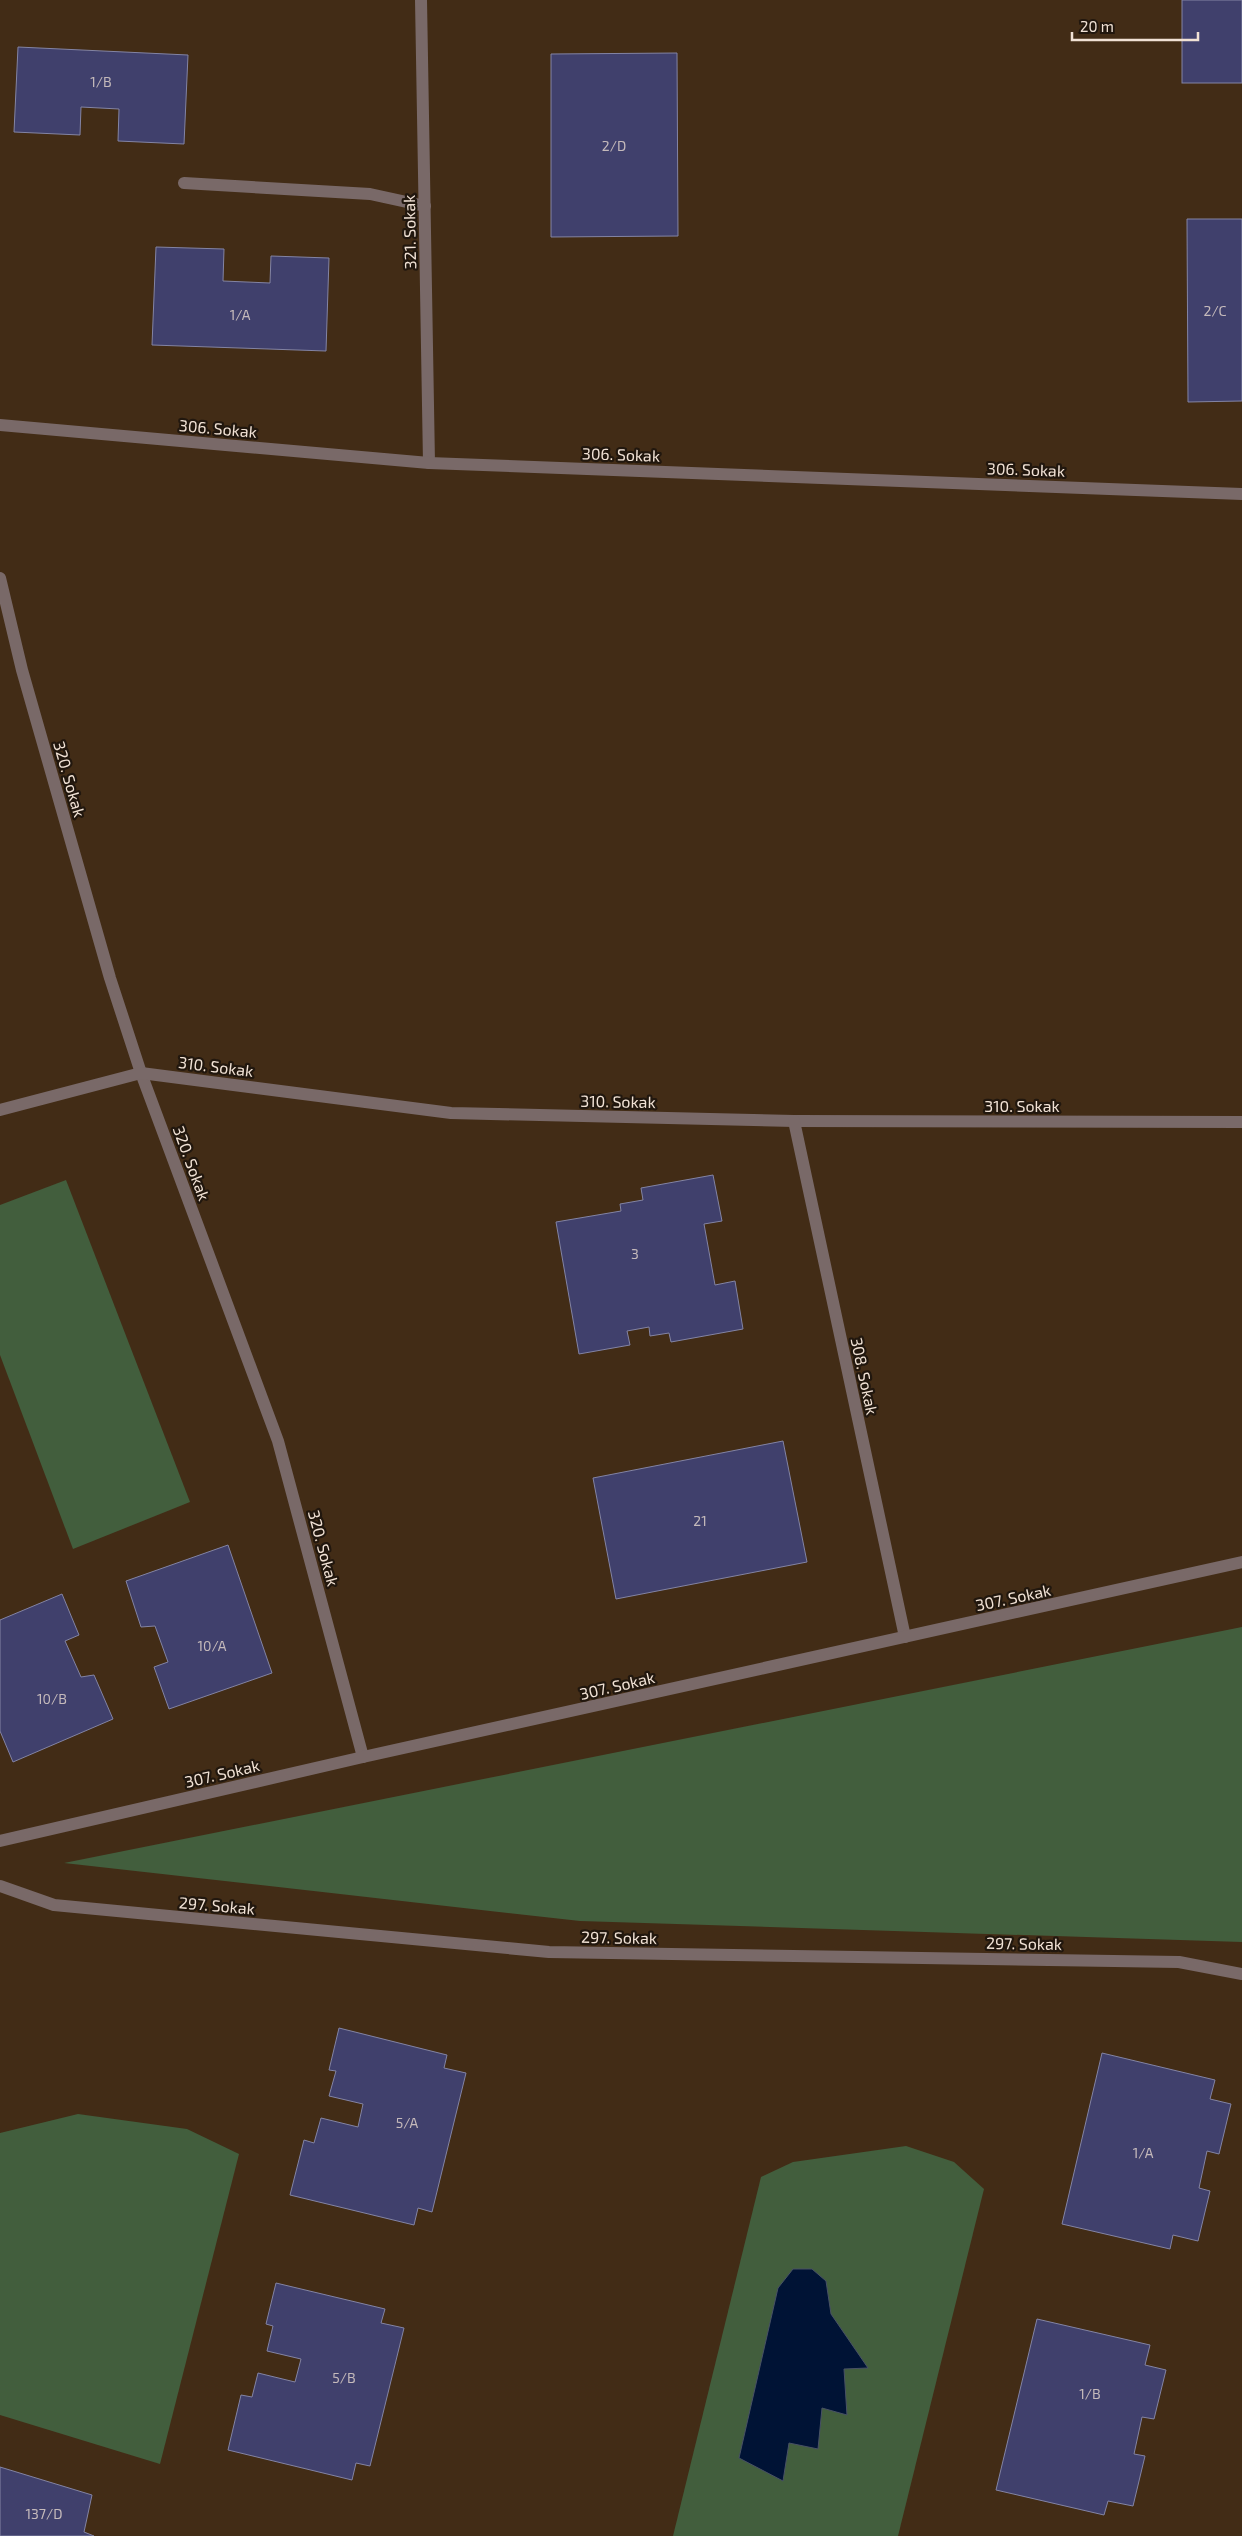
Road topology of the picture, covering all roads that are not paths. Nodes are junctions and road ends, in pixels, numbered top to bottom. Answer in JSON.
{"nodes":[{"id":1,"x":421,"y":0,"type":"edge"},
{"id":2,"x":184,"y":183,"type":"dead end"},
{"id":3,"x":425,"y":206,"type":"junction"},
{"id":4,"x":0,"y":425,"type":"edge"},
{"id":5,"x":430,"y":463,"type":"junction"},
{"id":6,"x":1242,"y":494,"type":"edge"},
{"id":7,"x":0,"y":578,"type":"edge"},
{"id":8,"x":141,"y":1073,"type":"junction"},
{"id":9,"x":0,"y":1110,"type":"edge"},
{"id":10,"x":794,"y":1121,"type":"junction"},
{"id":11,"x":1242,"y":1122,"type":"edge"},
{"id":12,"x":1242,"y":1562,"type":"edge"},
{"id":13,"x":905,"y":1638,"type":"junction"},
{"id":14,"x":363,"y":1758,"type":"junction"},
{"id":15,"x":0,"y":1841,"type":"edge"},
{"id":16,"x":0,"y":1886,"type":"edge"},
{"id":17,"x":1242,"y":1974,"type":"edge"}],
"edges":[{"from":1,"to":3,"type":"street","name":"321. Sokak"},
{"from":2,"to":3,"type":"street"},
{"from":3,"to":5,"type":"street","name":"321. Sokak"},
{"from":4,"to":5,"type":"street","name":"306. Sokak"},
{"from":5,"to":6,"type":"street","name":"306. Sokak"},
{"from":7,"to":8,"type":"street","name":"320. Sokak"},
{"from":8,"to":9,"type":"street","name":"310. Sokak"},
{"from":8,"to":10,"type":"street","name":"310. Sokak"},
{"from":8,"to":14,"type":"street","name":"320. Sokak"},
{"from":10,"to":11,"type":"street","name":"310. Sokak"},
{"from":10,"to":13,"type":"street","name":"308. Sokak"},
{"from":12,"to":13,"type":"street","name":"307. Sokak"},
{"from":13,"to":14,"type":"street","name":"307. Sokak"},
{"from":14,"to":15,"type":"street","name":"307. Sokak"},
{"from":16,"to":17,"type":"street","name":"297. Sokak"}]}
